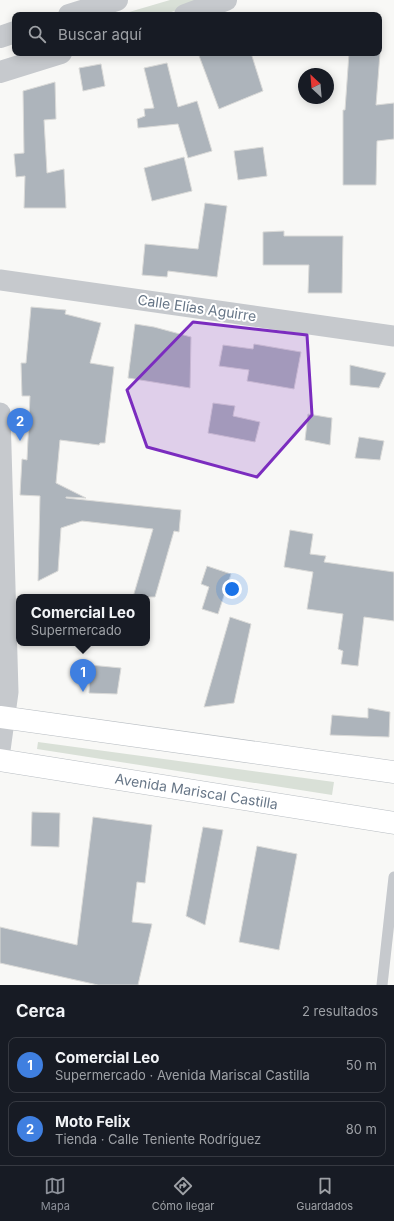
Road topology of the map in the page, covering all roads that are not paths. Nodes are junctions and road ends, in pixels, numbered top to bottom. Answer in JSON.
{"nodes":[{"id":1,"x":117,"y":0,"type":"edge"},
{"id":2,"x":226,"y":0,"type":"edge"},
{"id":3,"x":79,"y":12,"type":"edge"},
{"id":4,"x":193,"y":12,"type":"edge"},
{"id":5,"x":12,"y":33,"type":"edge"},
{"id":6,"x":0,"y":37,"type":"edge"},
{"id":7,"x":51,"y":56,"type":"edge"},
{"id":8,"x":0,"y":72,"type":"edge"},
{"id":9,"x":0,"y":280,"type":"edge"},
{"id":10,"x":394,"y":336,"type":"edge"},
{"id":11,"x":0,"y":413,"type":"edge"},
{"id":12,"x":2,"y":718,"type":"edge"},
{"id":13,"x":0,"y":750,"type":"edge"},
{"id":14,"x":0,"y":760,"type":"edge"},
{"id":15,"x":394,"y":772,"type":"edge"},
{"id":16,"x":394,"y":823,"type":"edge"},
{"id":17,"x":394,"y":877,"type":"edge"},
{"id":18,"x":382,"y":985,"type":"edge"}],
"edges":[{"from":1,"to":3,"type":"street"},
{"from":2,"to":4,"type":"street"},
{"from":5,"to":6,"type":"street"},
{"from":7,"to":8,"type":"street"},
{"from":9,"to":10,"type":"street","name":"Calle Elías Aguirre"},
{"from":11,"to":12,"type":"street"},
{"from":12,"to":13,"type":"street"},
{"from":12,"to":15,"type":"main road"},
{"from":14,"to":16,"type":"main road","name":"Avenida Mariscal Castilla"},
{"from":17,"to":18,"type":"lane"}]}
